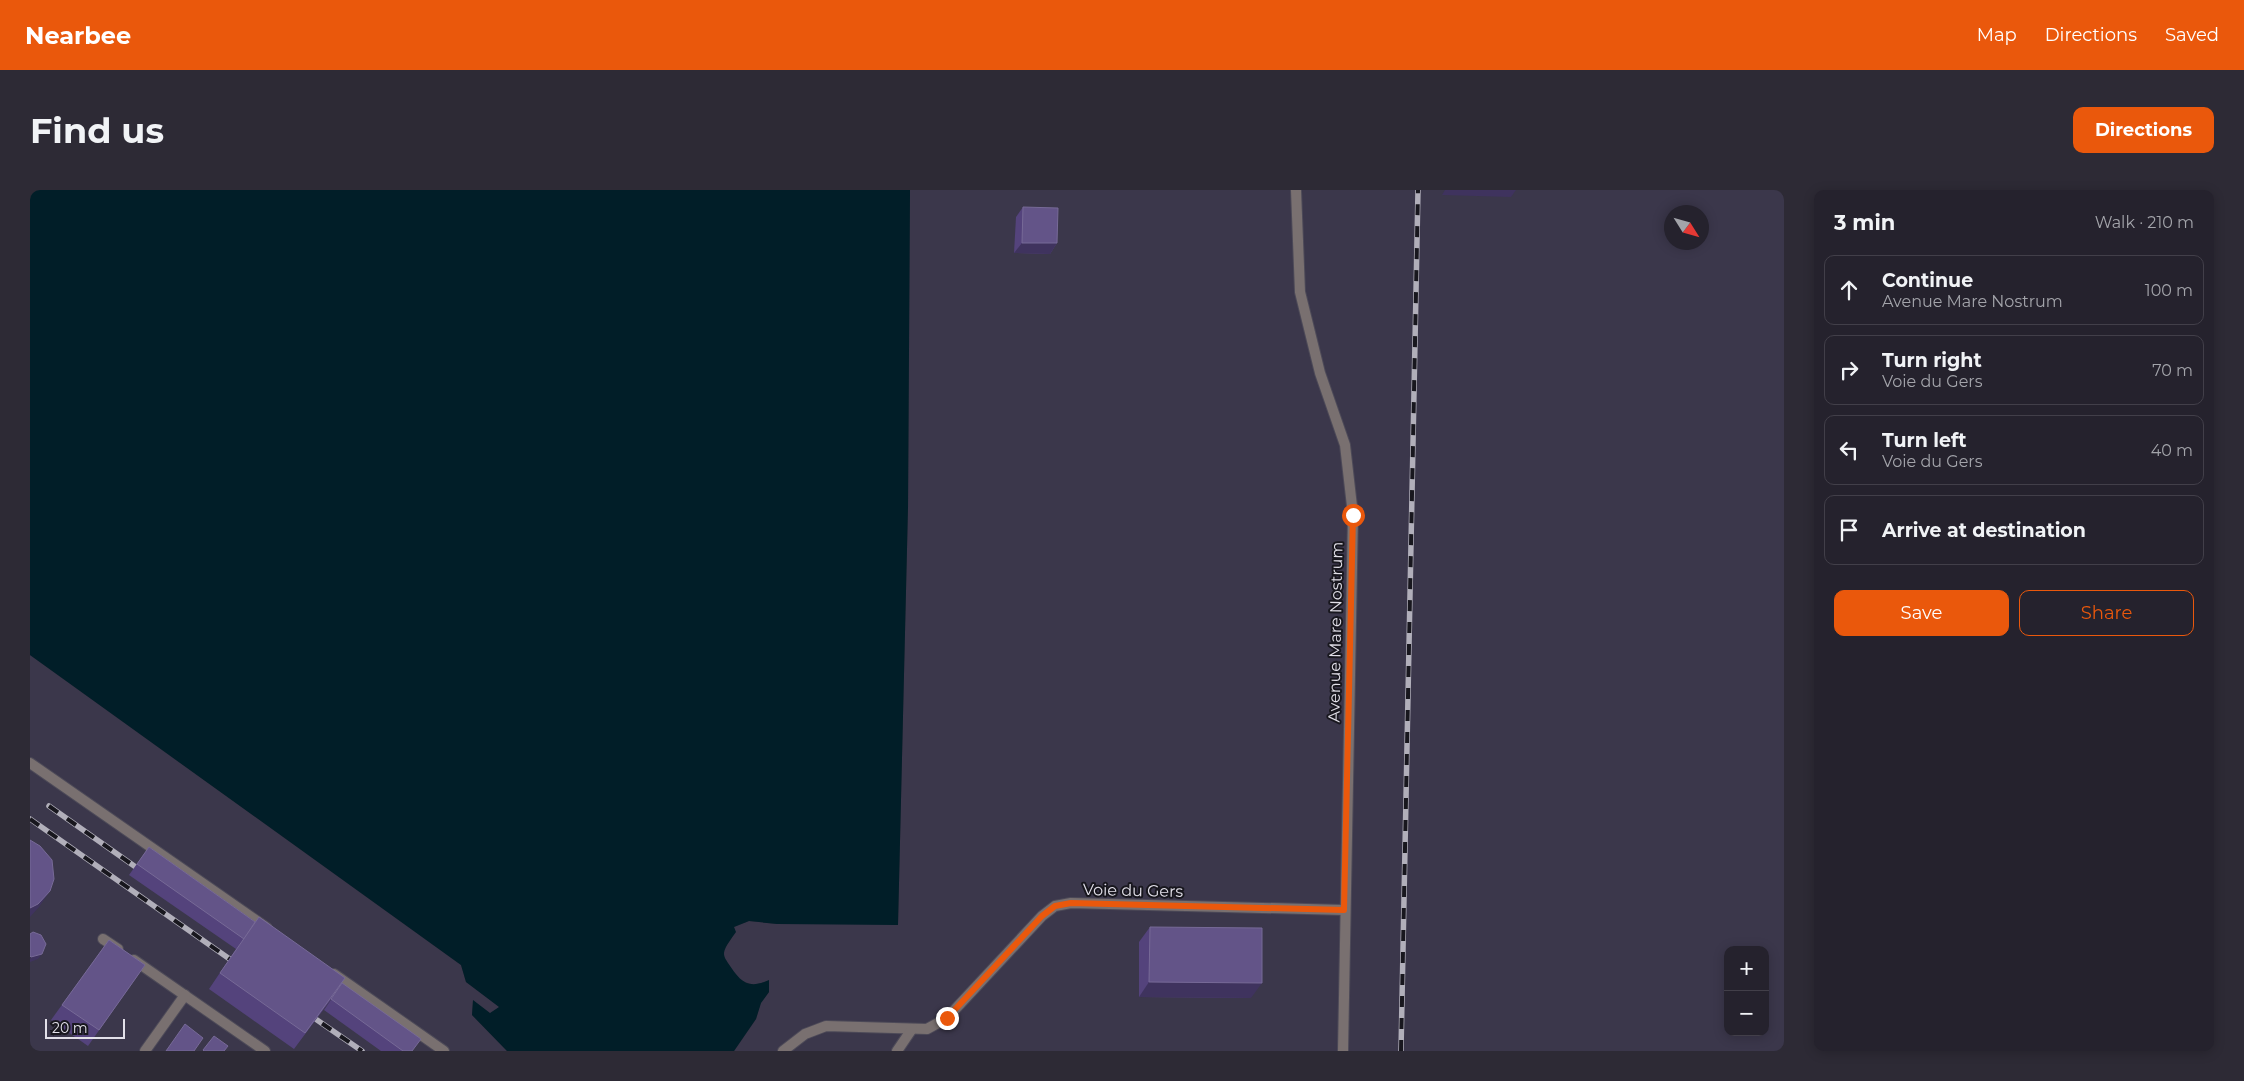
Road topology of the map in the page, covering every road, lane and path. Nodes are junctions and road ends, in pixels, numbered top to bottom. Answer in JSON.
{"nodes":[{"id":1,"x":1296,"y":190,"type":"edge"},
{"id":2,"x":30,"y":763,"type":"edge"},
{"id":3,"x":1344,"y":910,"type":"junction"},
{"id":4,"x":274,"y":932,"type":"edge"},
{"id":5,"x":102,"y":939,"type":"dead end"},
{"id":6,"x":322,"y":966,"type":"edge"},
{"id":7,"x":184,"y":995,"type":"junction"},
{"id":8,"x":912,"y":1029,"type":"junction"},
{"id":9,"x":145,"y":1051,"type":"edge"},
{"id":10,"x":265,"y":1051,"type":"edge"},
{"id":11,"x":444,"y":1051,"type":"edge"},
{"id":12,"x":783,"y":1051,"type":"edge"},
{"id":13,"x":897,"y":1051,"type":"edge"},
{"id":14,"x":1342,"y":1051,"type":"edge"}],
"edges":[{"from":1,"to":3,"type":"street","name":"Avenue Mare Nostrum"},
{"from":2,"to":4,"type":"street"},
{"from":3,"to":8,"type":"street","name":"Voie du Gers"},
{"from":3,"to":14,"type":"street","name":"Avenue Mare Nostrum"},
{"from":5,"to":7,"type":"street"},
{"from":6,"to":11,"type":"street"},
{"from":7,"to":9,"type":"street"},
{"from":7,"to":10,"type":"street"},
{"from":8,"to":12,"type":"street","name":"Voie du Gers"},
{"from":8,"to":13,"type":"street"}]}
